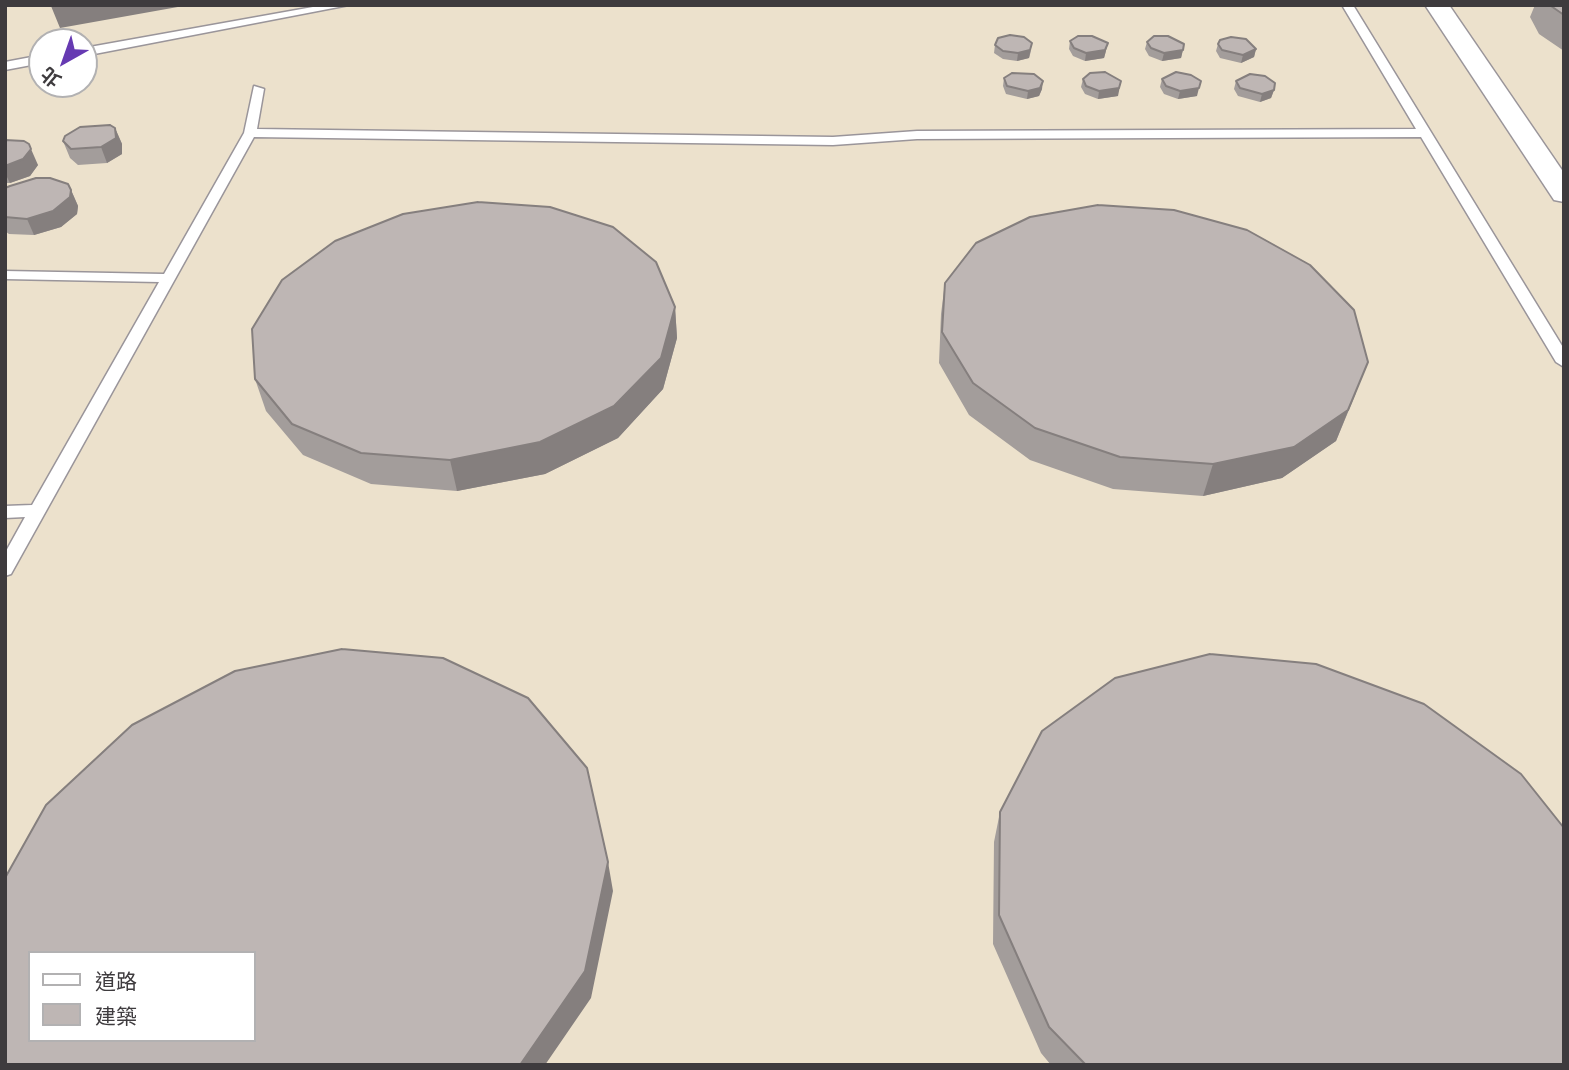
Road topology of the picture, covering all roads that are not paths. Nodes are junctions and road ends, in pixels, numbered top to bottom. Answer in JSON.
{"nodes":[{"id":1,"x":344,"y":5,"type":"edge"},
{"id":2,"x":1347,"y":5,"type":"edge"},
{"id":3,"x":1437,"y":5,"type":"edge"},
{"id":4,"x":98,"y":49,"type":"edge"},
{"id":5,"x":28,"y":62,"type":"edge"},
{"id":6,"x":5,"y":66,"type":"edge"},
{"id":7,"x":258,"y":89,"type":"dead end"},
{"id":8,"x":250,"y":133,"type":"junction"},
{"id":9,"x":1422,"y":133,"type":"junction"},
{"id":10,"x":1564,"y":194,"type":"edge"},
{"id":11,"x":5,"y":275,"type":"edge"},
{"id":12,"x":169,"y":278,"type":"junction"},
{"id":13,"x":1564,"y":362,"type":"edge"},
{"id":14,"x":36,"y":511,"type":"junction"},
{"id":15,"x":5,"y":512,"type":"edge"},
{"id":16,"x":5,"y":569,"type":"edge"}],
"edges":[{"from":1,"to":4,"type":"lane"},
{"from":2,"to":9,"type":"lane"},
{"from":3,"to":10,"type":"street"},
{"from":5,"to":6,"type":"lane"},
{"from":7,"to":8,"type":"lane"},
{"from":8,"to":9,"type":"lane"},
{"from":8,"to":12,"type":"lane"},
{"from":9,"to":13,"type":"lane"},
{"from":11,"to":12,"type":"lane"},
{"from":12,"to":14,"type":"lane"},
{"from":14,"to":15,"type":"lane"},
{"from":14,"to":16,"type":"lane"}]}
